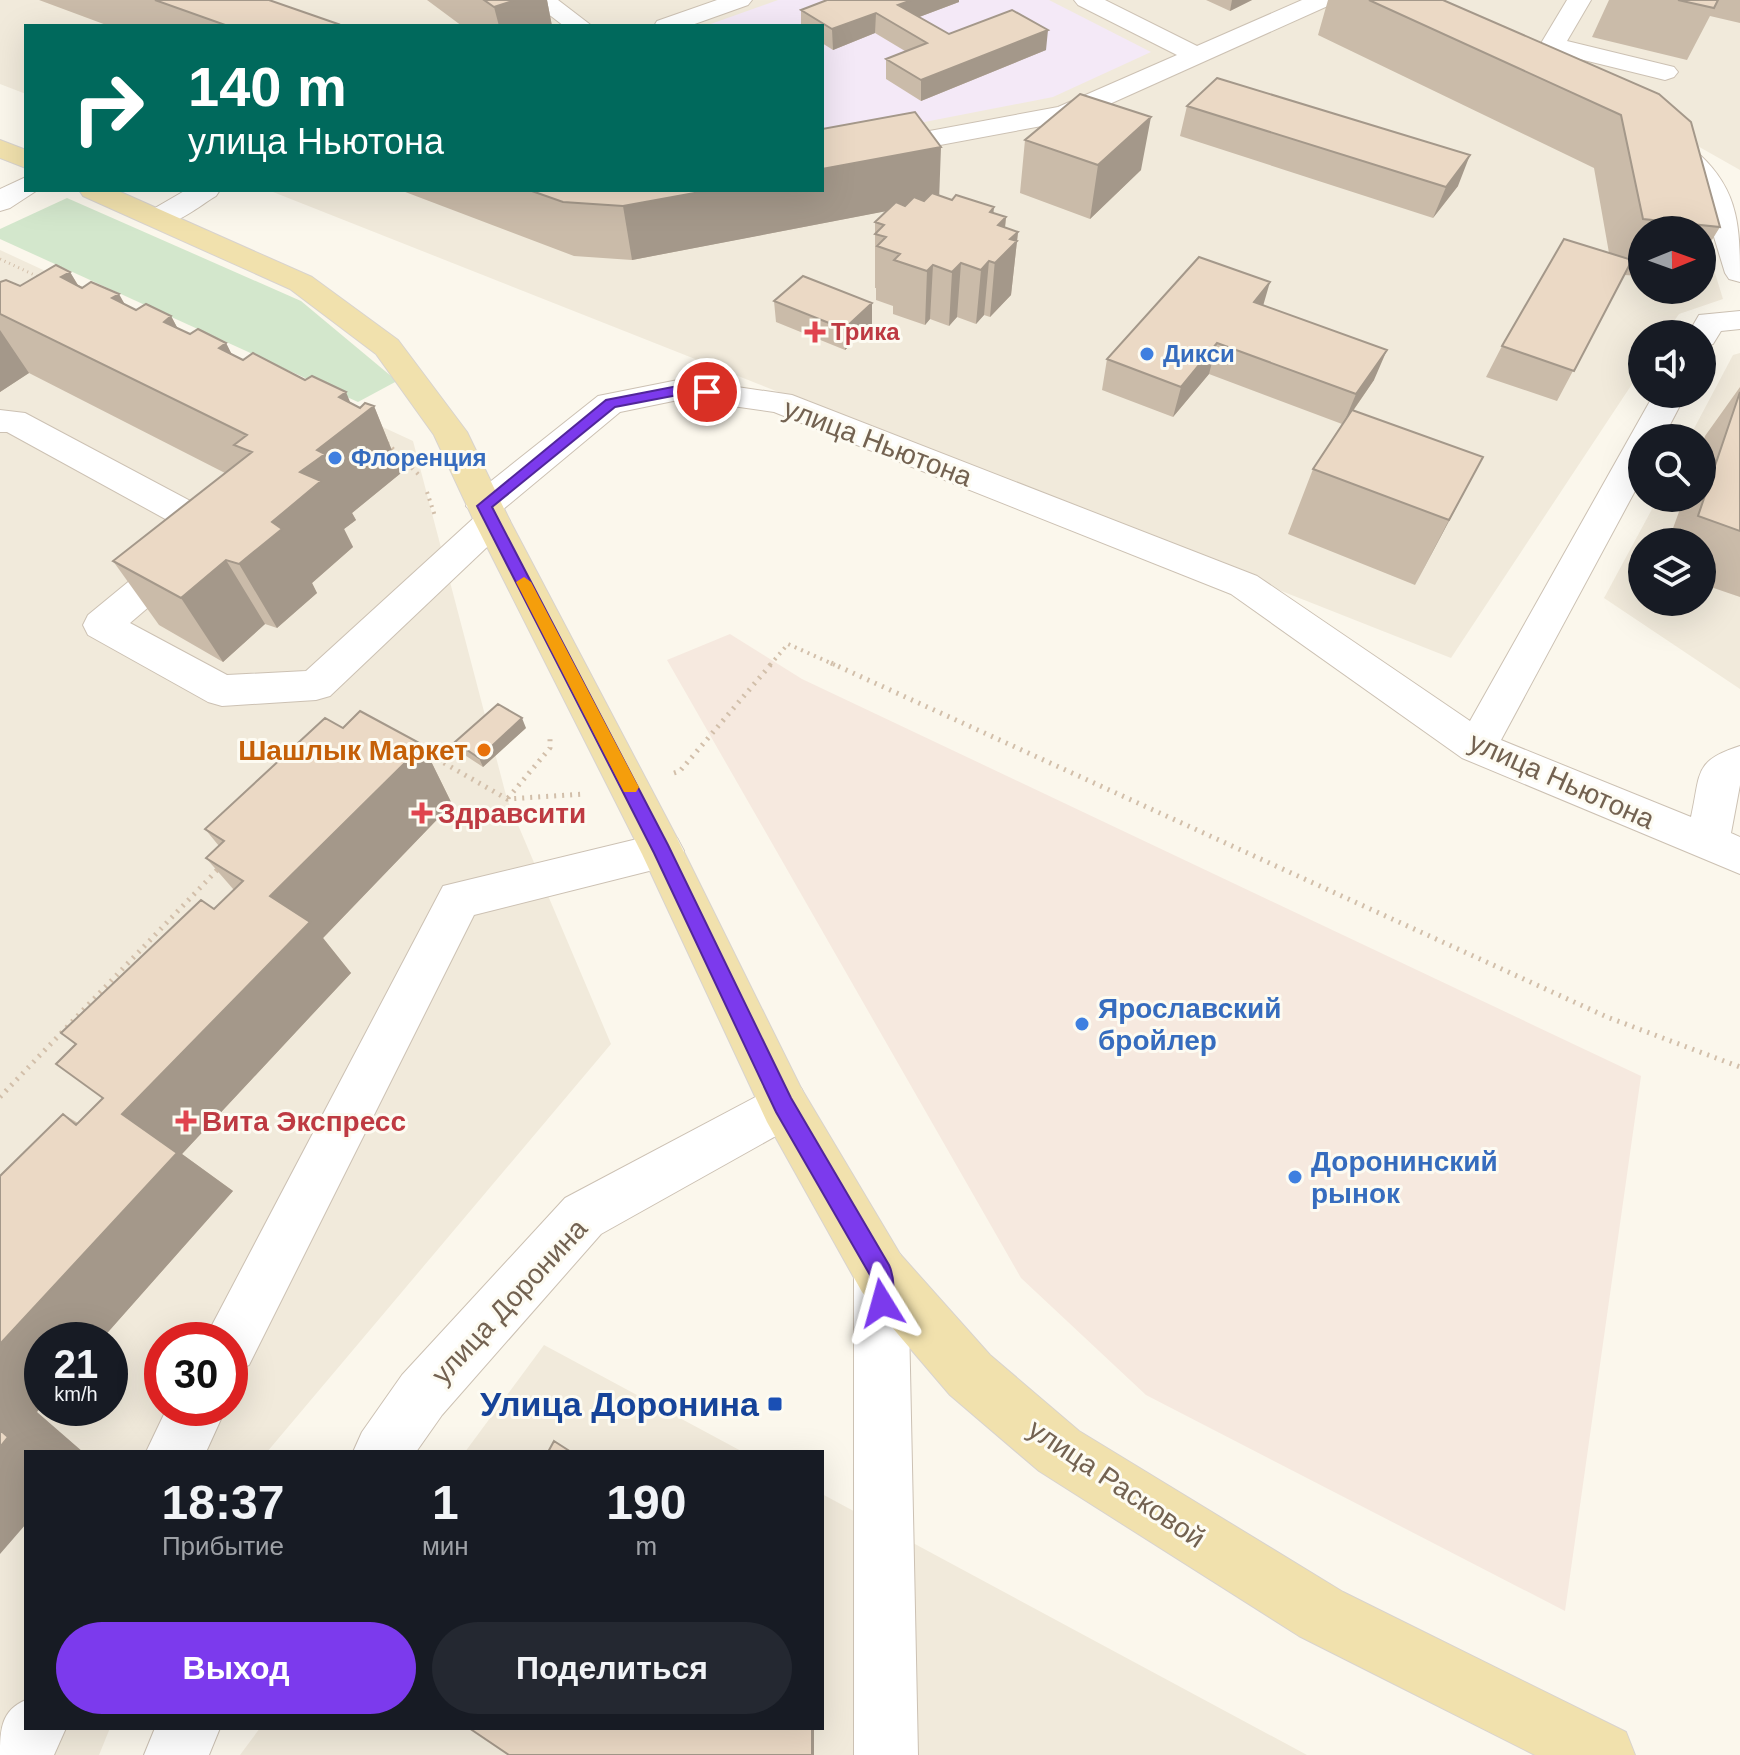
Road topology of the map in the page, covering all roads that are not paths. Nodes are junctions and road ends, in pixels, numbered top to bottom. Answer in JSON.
{"nodes":[{"id":1,"x":542,"y":0,"type":"edge"},
{"id":2,"x":740,"y":0,"type":"edge"},
{"id":3,"x":1086,"y":0,"type":"edge"},
{"id":4,"x":1322,"y":0,"type":"edge"},
{"id":5,"x":1579,"y":0,"type":"edge"},
{"id":6,"x":577,"y":24,"type":"edge"},
{"id":7,"x":672,"y":24,"type":"edge"},
{"id":8,"x":1196,"y":55,"type":"junction"},
{"id":9,"x":1665,"y":72,"type":"dead end"},
{"id":10,"x":1629,"y":125,"type":"edge"},
{"id":11,"x":0,"y":148,"type":"edge"},
{"id":12,"x":24,"y":159,"type":"edge"},
{"id":13,"x":824,"y":159,"type":"edge"},
{"id":14,"x":24,"y":186,"type":"edge"},
{"id":15,"x":98,"y":192,"type":"edge"},
{"id":16,"x":203,"y":192,"type":"edge"},
{"id":17,"x":0,"y":202,"type":"edge"},
{"id":18,"x":158,"y":218,"type":"junction"},
{"id":19,"x":1740,"y":273,"type":"edge"},
{"id":20,"x":1740,"y":320,"type":"edge"},
{"id":21,"x":1716,"y":322,"type":"edge"},
{"id":22,"x":0,"y":421,"type":"edge"},
{"id":23,"x":1628,"y":471,"type":"edge"},
{"id":24,"x":488,"y":513,"type":"junction"},
{"id":25,"x":1476,"y":747,"type":"junction"},
{"id":26,"x":1740,"y":762,"type":"edge"},
{"id":27,"x":1723,"y":850,"type":"edge"},
{"id":28,"x":662,"y":851,"type":"junction"},
{"id":29,"x":784,"y":1105,"type":"junction"},
{"id":30,"x":881,"y":1273,"type":"junction"},
{"id":31,"x":242,"y":1322,"type":"edge"},
{"id":32,"x":189,"y":1426,"type":"edge"},
{"id":33,"x":176,"y":1450,"type":"edge"},
{"id":34,"x":383,"y":1450,"type":"edge"},
{"id":35,"x":33,"y":1730,"type":"edge"},
{"id":36,"x":187,"y":1730,"type":"edge"},
{"id":37,"x":20,"y":1755,"type":"edge"},
{"id":38,"x":176,"y":1755,"type":"edge"},
{"id":39,"x":886,"y":1755,"type":"edge"},
{"id":40,"x":1603,"y":1755,"type":"edge"}],
"edges":[{"from":1,"to":6,"type":"street"},
{"from":2,"to":7,"type":"street"},
{"from":3,"to":8,"type":"street"},
{"from":4,"to":8,"type":"street"},
{"from":5,"to":9,"type":"street"},
{"from":8,"to":13,"type":"street"},
{"from":10,"to":19,"type":"street"},
{"from":11,"to":12,"type":"main road"},
{"from":14,"to":17,"type":"street"},
{"from":15,"to":18,"type":"main road"},
{"from":16,"to":18,"type":"street"},
{"from":18,"to":24,"type":"main road"},
{"from":20,"to":21,"type":"street"},
{"from":22,"to":24,"type":"street","name":"улица Ньютона"},
{"from":23,"to":25,"type":"street"},
{"from":24,"to":25,"type":"street","name":"улица Ньютона"},
{"from":24,"to":28,"type":"main road","name":"улица Расковой"},
{"from":25,"to":27,"type":"street","name":"улица Ньютона"},
{"from":26,"to":27,"type":"street"},
{"from":28,"to":29,"type":"main road","name":"улица Расковой"},
{"from":28,"to":31,"type":"street"},
{"from":29,"to":30,"type":"main road","name":"улица Расковой"},
{"from":29,"to":34,"type":"street","name":"улица Доронина"},
{"from":30,"to":39,"type":"street"},
{"from":30,"to":40,"type":"main road","name":"улица Расковой"},
{"from":32,"to":33,"type":"street"},
{"from":35,"to":37,"type":"street"},
{"from":36,"to":38,"type":"street"}]}
